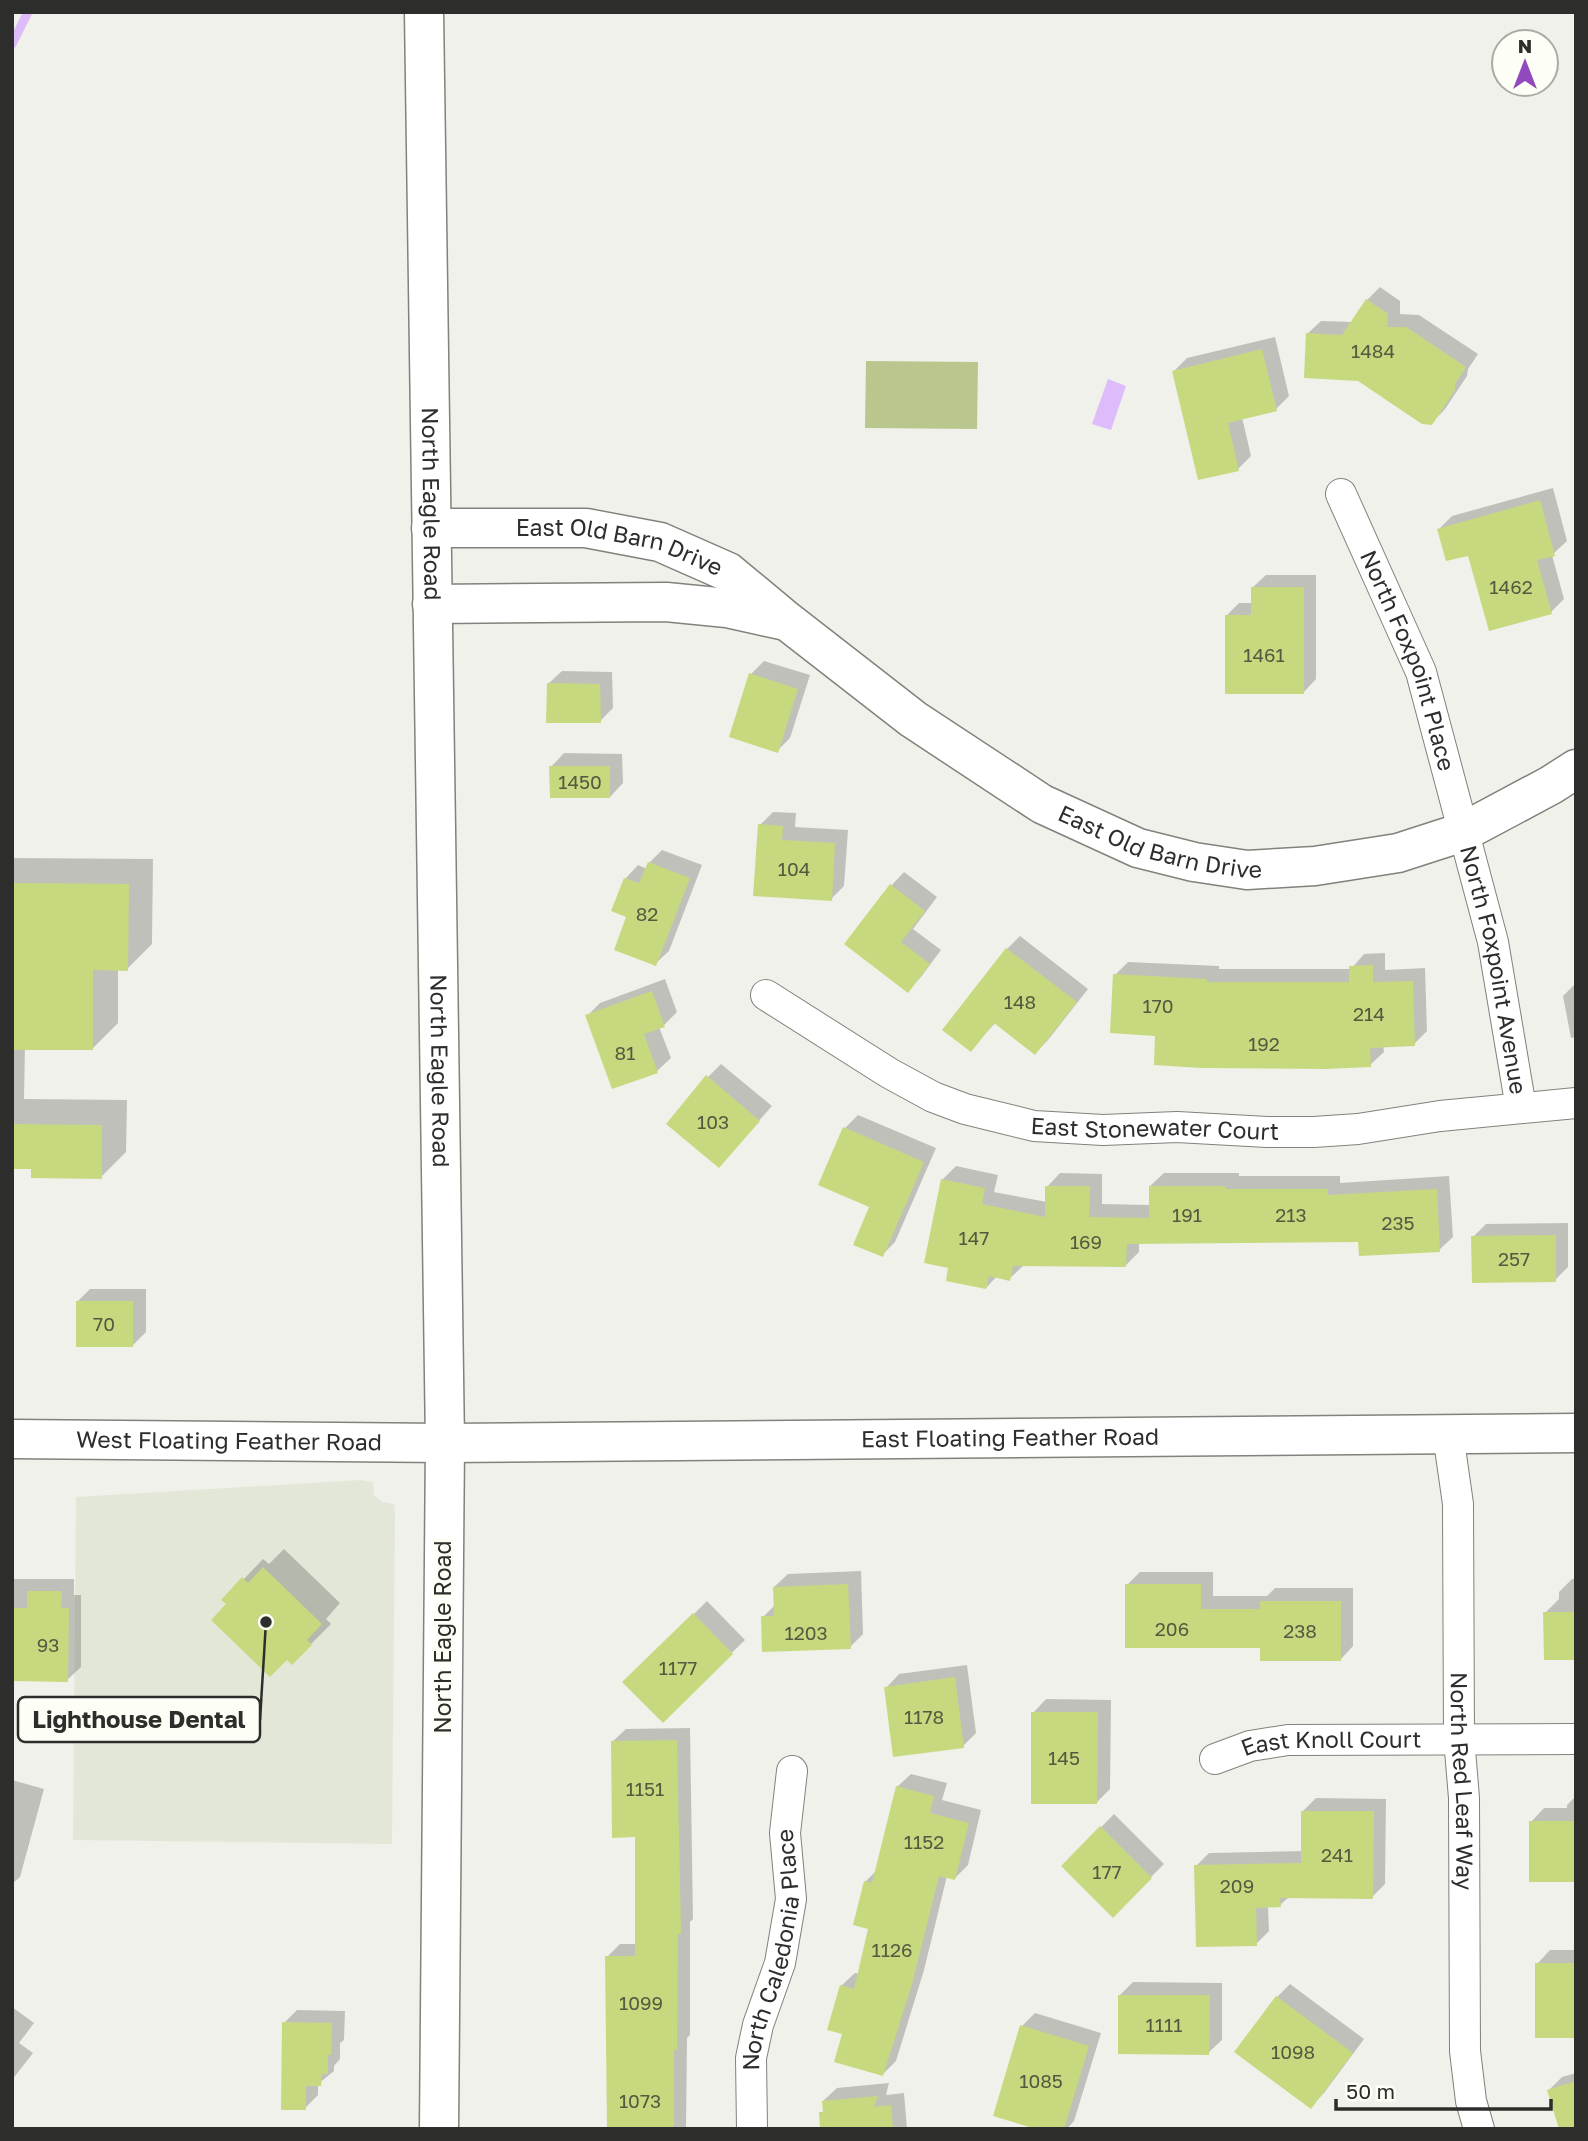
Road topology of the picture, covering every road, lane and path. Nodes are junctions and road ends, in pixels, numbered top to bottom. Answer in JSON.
{"nodes":[{"id":1,"x":424,"y":12,"type":"edge"},
{"id":2,"x":1341,"y":494,"type":"dead end"},
{"id":3,"x":431,"y":528,"type":"junction"},
{"id":4,"x":432,"y":604,"type":"junction"},
{"id":5,"x":786,"y":621,"type":"junction"},
{"id":6,"x":1576,"y":769,"type":"edge"},
{"id":7,"x":1463,"y":832,"type":"junction"},
{"id":8,"x":766,"y":995,"type":"dead end"},
{"id":9,"x":1576,"y":1103,"type":"edge"},
{"id":10,"x":1521,"y":1108,"type":"junction"},
{"id":11,"x":1576,"y":1433,"type":"edge"},
{"id":12,"x":1448,"y":1434,"type":"junction"},
{"id":13,"x":12,"y":1440,"type":"edge"},
{"id":14,"x":445,"y":1443,"type":"junction"},
{"id":15,"x":1459,"y":1738,"type":"junction"},
{"id":16,"x":1576,"y":1738,"type":"edge"},
{"id":17,"x":1215,"y":1759,"type":"dead end"},
{"id":18,"x":792,"y":1771,"type":"dead end"},
{"id":19,"x":439,"y":2129,"type":"edge"},
{"id":20,"x":752,"y":2129,"type":"edge"},
{"id":21,"x":1479,"y":2129,"type":"edge"}],
"edges":[{"from":1,"to":3,"type":"main road","name":"North Eagle Road"},
{"from":2,"to":7,"type":"street","name":"North Foxpoint Place"},
{"from":3,"to":4,"type":"main road","name":"North Eagle Road"},
{"from":3,"to":5,"type":"main road","name":"East Old Barn Drive"},
{"from":4,"to":5,"type":"main road","name":"East Old Barn Drive"},
{"from":4,"to":14,"type":"main road","name":"North Eagle Road"},
{"from":5,"to":7,"type":"main road","name":"East Old Barn Drive"},
{"from":6,"to":7,"type":"main road","name":"East Old Barn Drive"},
{"from":7,"to":10,"type":"street","name":"North Foxpoint Avenue"},
{"from":8,"to":10,"type":"street","name":"East Stonewater Court"},
{"from":9,"to":10,"type":"street","name":"East Stonewater Court"},
{"from":11,"to":12,"type":"main road","name":"East Floating Feather Road"},
{"from":12,"to":14,"type":"main road","name":"East Floating Feather Road"},
{"from":12,"to":15,"type":"street","name":"North Red Leaf Way"},
{"from":13,"to":14,"type":"main road","name":"West Floating Feather Road"},
{"from":14,"to":19,"type":"main road","name":"North Eagle Road"},
{"from":15,"to":16,"type":"street","name":"East Knoll Court"},
{"from":15,"to":17,"type":"street","name":"East Knoll Court"},
{"from":15,"to":21,"type":"street","name":"North Red Leaf Way"},
{"from":18,"to":20,"type":"street","name":"North Caledonia Place"}]}
